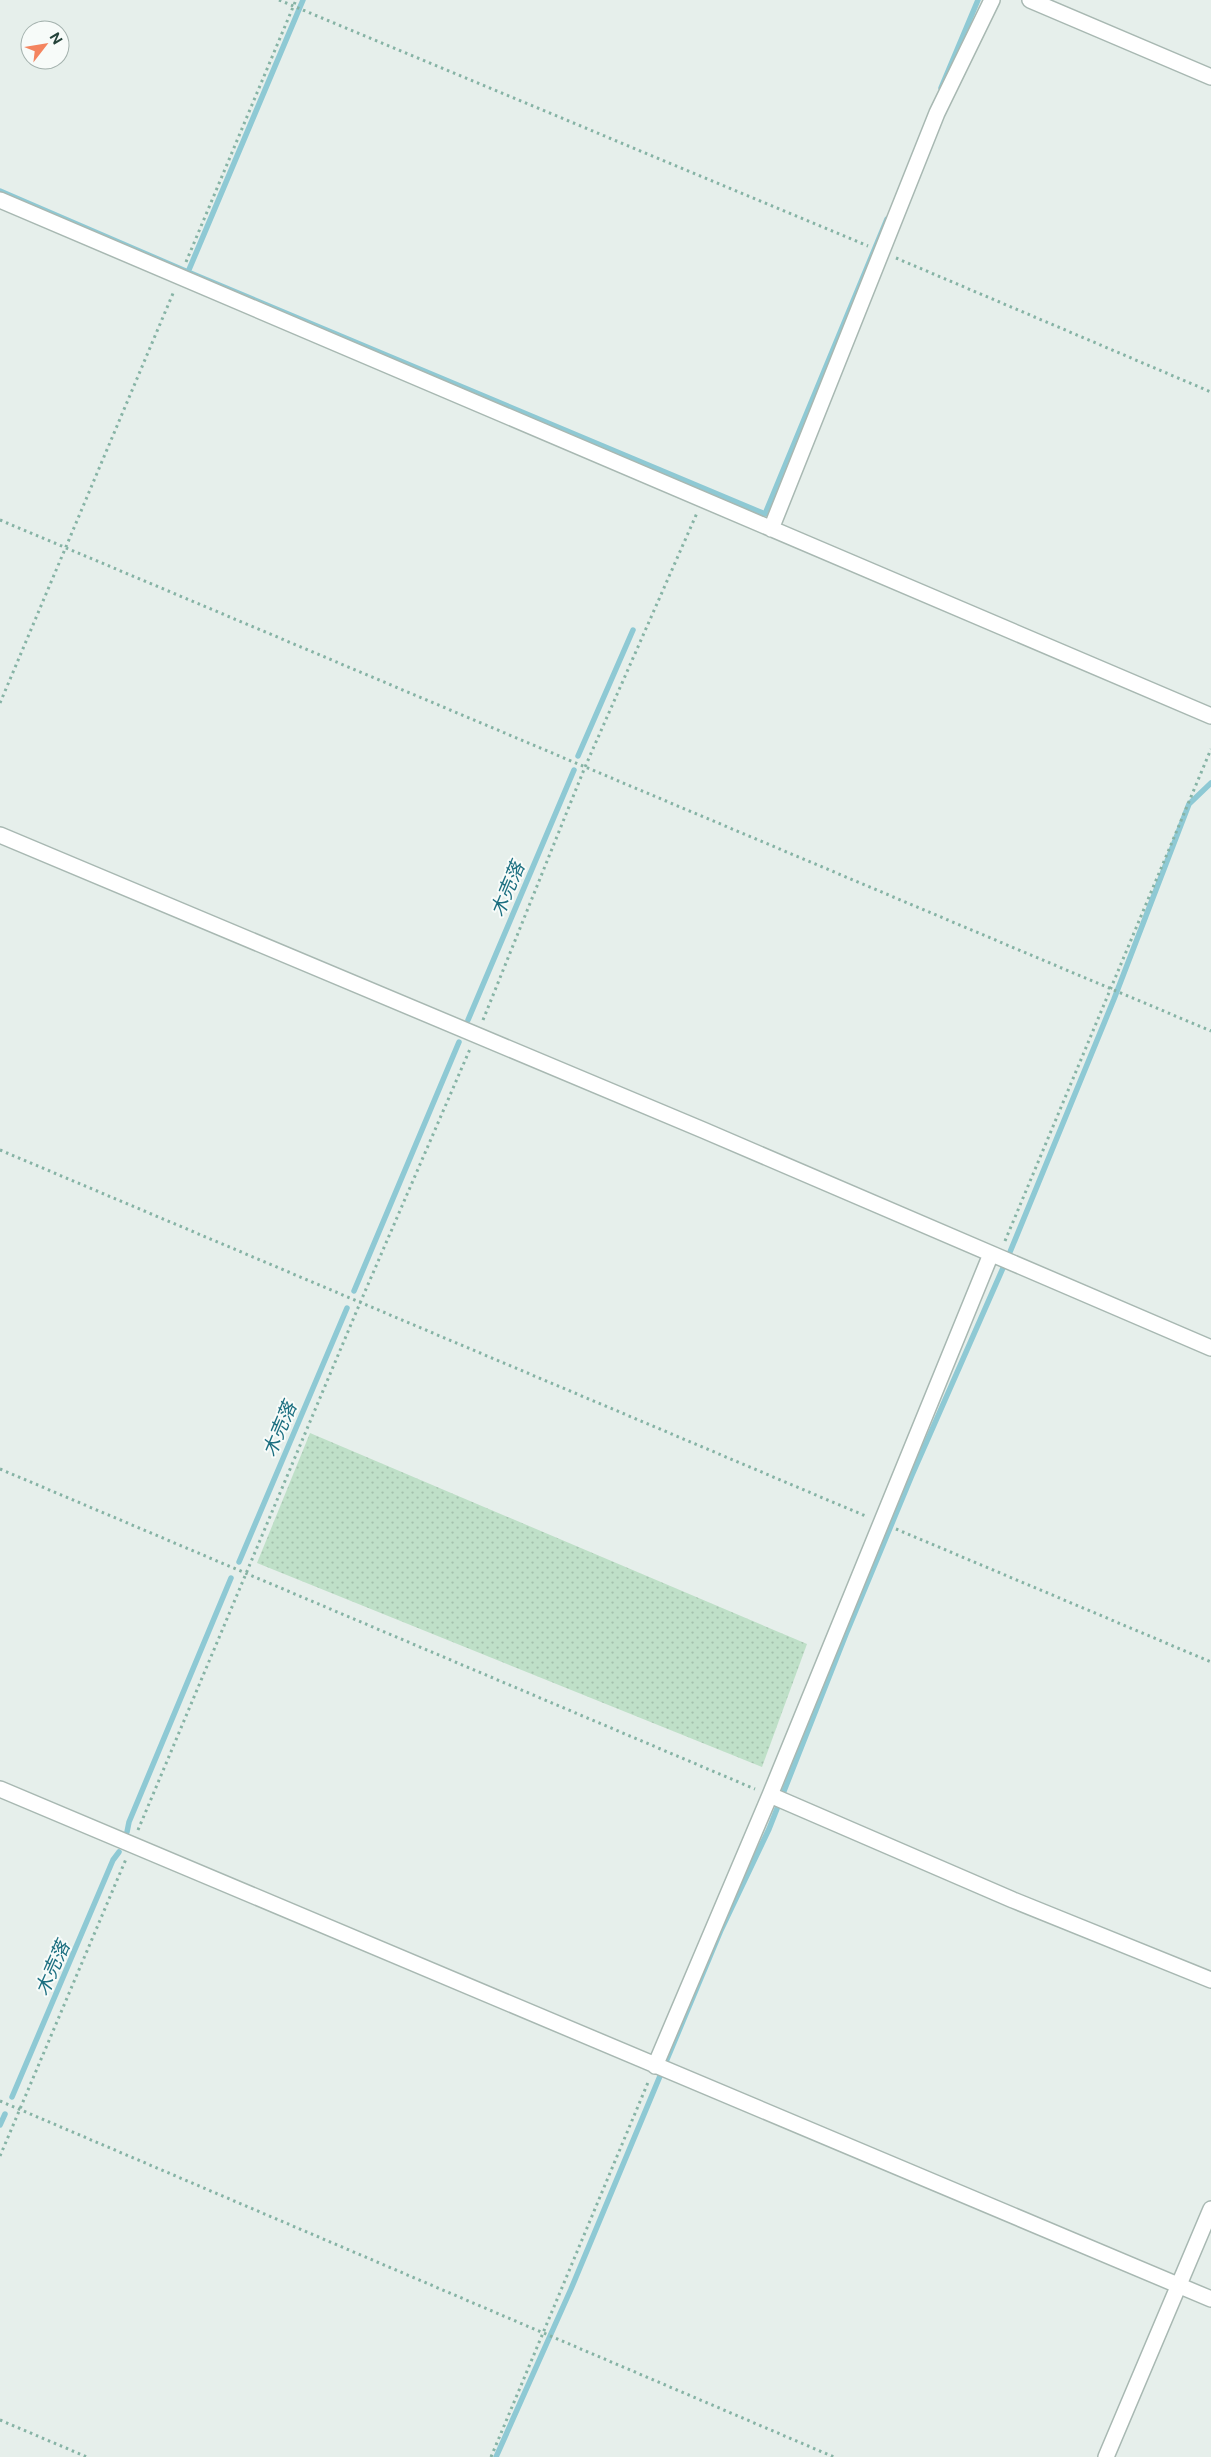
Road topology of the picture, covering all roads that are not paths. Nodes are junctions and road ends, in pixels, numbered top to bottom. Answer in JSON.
{"nodes":[{"id":1,"x":992,"y":0,"type":"edge"},
{"id":2,"x":1030,"y":0,"type":"edge"},
{"id":3,"x":1211,"y":77,"type":"edge"},
{"id":4,"x":0,"y":200,"type":"edge"},
{"id":5,"x":771,"y":529,"type":"junction"},
{"id":6,"x":1211,"y":716,"type":"edge"},
{"id":7,"x":0,"y":835,"type":"edge"},
{"id":8,"x":995,"y":1256,"type":"junction"},
{"id":9,"x":1211,"y":1348,"type":"edge"},
{"id":10,"x":0,"y":1789,"type":"edge"},
{"id":11,"x":770,"y":1795,"type":"junction"},
{"id":12,"x":1211,"y":1980,"type":"edge"},
{"id":13,"x":655,"y":2066,"type":"junction"},
{"id":14,"x":1211,"y":2209,"type":"edge"},
{"id":15,"x":1178,"y":2285,"type":"junction"},
{"id":16,"x":1211,"y":2299,"type":"edge"},
{"id":17,"x":1106,"y":2457,"type":"edge"}],
"edges":[{"from":1,"to":5,"type":"street"},
{"from":2,"to":3,"type":"street"},
{"from":4,"to":5,"type":"street"},
{"from":5,"to":6,"type":"street"},
{"from":7,"to":8,"type":"street"},
{"from":8,"to":9,"type":"street"},
{"from":8,"to":11,"type":"street"},
{"from":10,"to":13,"type":"street"},
{"from":11,"to":12,"type":"street"},
{"from":11,"to":13,"type":"street"},
{"from":13,"to":15,"type":"street"},
{"from":14,"to":15,"type":"street"},
{"from":15,"to":16,"type":"street"},
{"from":15,"to":17,"type":"street"}]}
